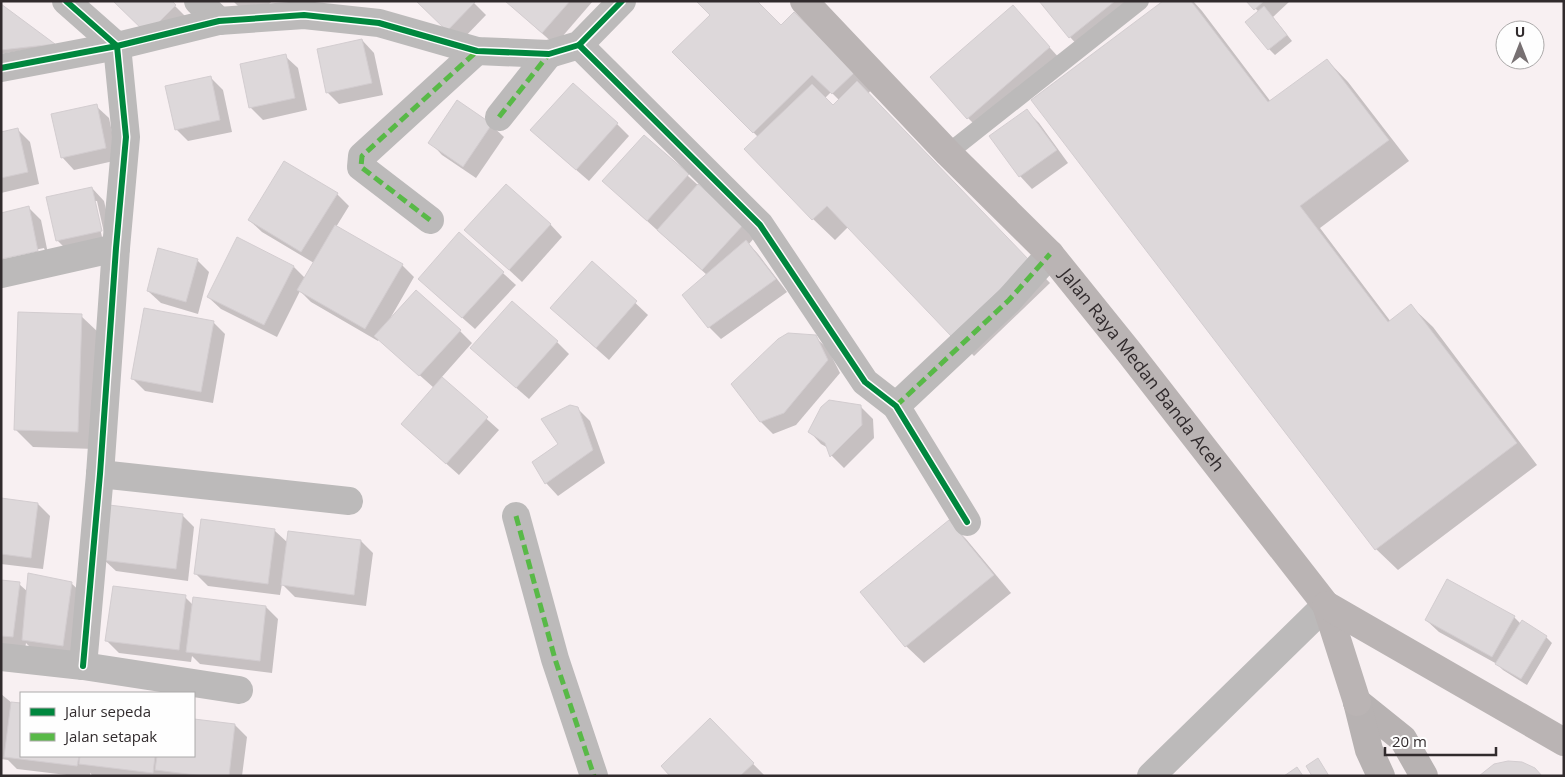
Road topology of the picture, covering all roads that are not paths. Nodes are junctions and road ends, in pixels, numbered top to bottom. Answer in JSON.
{"nodes":[{"id":1,"x":66,"y":1,"type":"edge"},
{"id":2,"x":198,"y":1,"type":"edge"},
{"id":3,"x":356,"y":1,"type":"edge"},
{"id":4,"x":622,"y":1,"type":"edge"},
{"id":5,"x":804,"y":1,"type":"edge"},
{"id":6,"x":1140,"y":1,"type":"edge"},
{"id":7,"x":219,"y":21,"type":"junction"},
{"id":8,"x":378,"y":23,"type":"junction"},
{"id":9,"x":579,"y":45,"type":"junction"},
{"id":10,"x":117,"y":46,"type":"junction"},
{"id":11,"x":477,"y":51,"type":"junction"},
{"id":12,"x":549,"y":54,"type":"junction"},
{"id":13,"x":1,"y":68,"type":"edge"},
{"id":14,"x":499,"y":117,"type":"dead end"},
{"id":15,"x":948,"y":153,"type":"junction"},
{"id":16,"x":430,"y":220,"type":"dead end"},
{"id":17,"x":116,"y":248,"type":"junction"},
{"id":18,"x":1050,"y":254,"type":"junction"},
{"id":19,"x":1,"y":274,"type":"edge"},
{"id":20,"x":896,"y":406,"type":"junction"},
{"id":21,"x":100,"y":474,"type":"junction"},
{"id":22,"x":349,"y":501,"type":"dead end"},
{"id":23,"x":516,"y":516,"type":"dead end"},
{"id":24,"x":968,"y":522,"type":"dead end"},
{"id":25,"x":1326,"y":605,"type":"junction"},
{"id":26,"x":1,"y":657,"type":"edge"},
{"id":27,"x":83,"y":666,"type":"junction"},
{"id":28,"x":239,"y":690,"type":"dead end"},
{"id":29,"x":1357,"y":702,"type":"junction"},
{"id":30,"x":1564,"y":742,"type":"edge"},
{"id":31,"x":594,"y":776,"type":"edge"},
{"id":32,"x":1152,"y":776,"type":"edge"},
{"id":33,"x":1381,"y":776,"type":"edge"},
{"id":34,"x":1424,"y":776,"type":"edge"}],
"edges":[{"from":1,"to":10,"type":"street"},
{"from":2,"to":7,"type":"street"},
{"from":3,"to":8,"type":"street"},
{"from":4,"to":9,"type":"street"},
{"from":5,"to":15,"type":"highway","name":"Jalan Raya Medan Banda Aceh"},
{"from":6,"to":15,"type":"lane"},
{"from":7,"to":8,"type":"street"},
{"from":7,"to":10,"type":"street"},
{"from":8,"to":11,"type":"street"},
{"from":9,"to":12,"type":"street"},
{"from":9,"to":20,"type":"street"},
{"from":10,"to":13,"type":"street"},
{"from":10,"to":17,"type":"street"},
{"from":11,"to":12,"type":"street"},
{"from":11,"to":16,"type":"street"},
{"from":12,"to":14,"type":"street"},
{"from":15,"to":18,"type":"highway","name":"Jalan Raya Medan Banda Aceh"},
{"from":17,"to":19,"type":"street"},
{"from":17,"to":21,"type":"street"},
{"from":18,"to":20,"type":"street"},
{"from":18,"to":25,"type":"highway","name":"Jalan Raya Medan Banda Aceh"},
{"from":20,"to":24,"type":"street"},
{"from":21,"to":22,"type":"street"},
{"from":21,"to":27,"type":"street"},
{"from":23,"to":31,"type":"street"},
{"from":25,"to":29,"type":"highway","name":"Jalan Raya Medan Banda Aceh"},
{"from":25,"to":30,"type":"highway"},
{"from":25,"to":32,"type":"street"},
{"from":26,"to":27,"type":"street"},
{"from":27,"to":28,"type":"street"},
{"from":29,"to":33,"type":"main road"},
{"from":29,"to":34,"type":"main road"}]}
